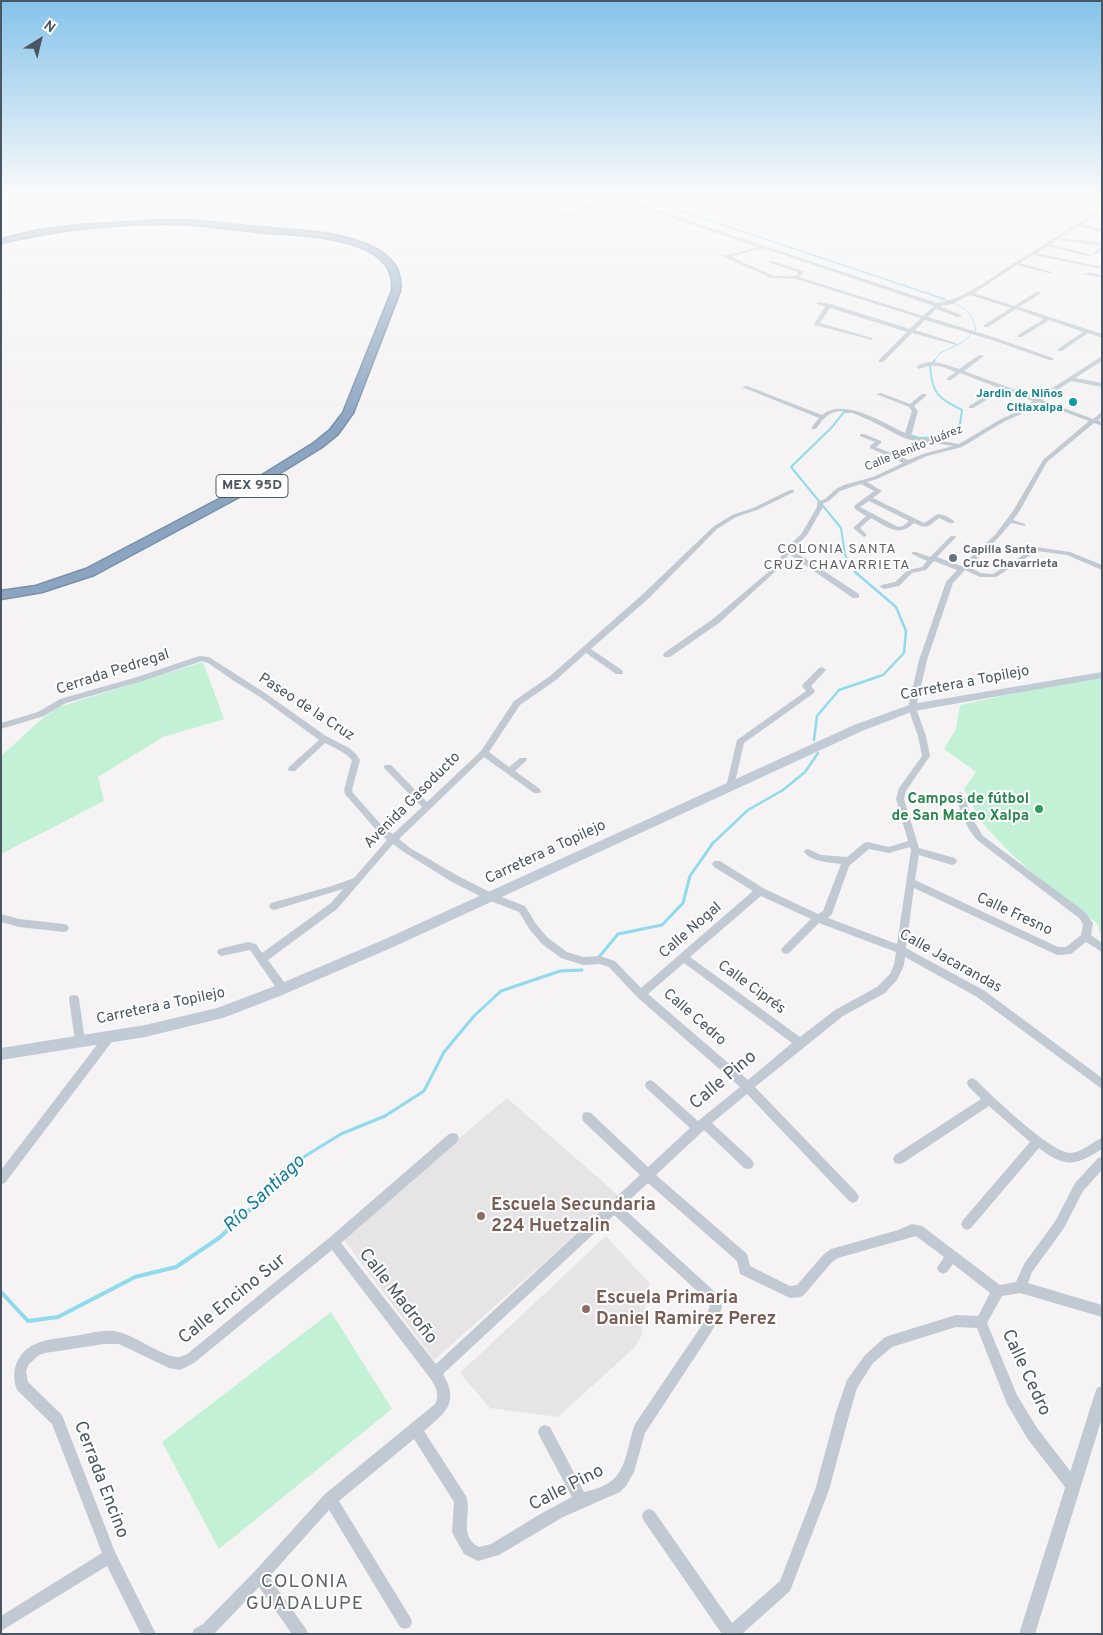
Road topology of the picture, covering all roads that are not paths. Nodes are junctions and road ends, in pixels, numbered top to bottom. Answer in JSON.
{"nodes":[{"id":1,"x":387,"y":271,"type":"edge"},
{"id":2,"x":395,"y":271,"type":"edge"},
{"id":3,"x":760,"y":271,"type":"edge"},
{"id":4,"x":800,"y":271,"type":"edge"},
{"id":5,"x":834,"y":271,"type":"edge"},
{"id":6,"x":1003,"y":271,"type":"edge"},
{"id":7,"x":1044,"y":271,"type":"edge"},
{"id":8,"x":1050,"y":273,"type":"dead end"},
{"id":9,"x":1085,"y":274,"type":"dead end"},
{"id":10,"x":1102,"y":276,"type":"edge"},
{"id":11,"x":796,"y":278,"type":"junction"},
{"id":12,"x":970,"y":293,"type":"junction"},
{"id":13,"x":1038,"y":294,"type":"dead end"},
{"id":14,"x":820,"y":302,"type":"dead end"},
{"id":15,"x":829,"y":305,"type":"junction"},
{"id":16,"x":936,"y":306,"type":"junction"},
{"id":17,"x":1015,"y":307,"type":"junction"},
{"id":18,"x":959,"y":316,"type":"dead end"},
{"id":19,"x":924,"y":318,"type":"junction"},
{"id":20,"x":1049,"y":318,"type":"junction"},
{"id":21,"x":986,"y":326,"type":"dead end"},
{"id":22,"x":911,"y":330,"type":"junction"},
{"id":23,"x":1088,"y":331,"type":"junction"},
{"id":24,"x":1020,"y":336,"type":"dead end"},
{"id":25,"x":1102,"y":336,"type":"edge"},
{"id":26,"x":870,"y":339,"type":"dead end"},
{"id":27,"x":954,"y":344,"type":"dead end"},
{"id":28,"x":1060,"y":350,"type":"dead end"},
{"id":29,"x":981,"y":356,"type":"dead end"},
{"id":30,"x":1102,"y":358,"type":"edge"},
{"id":31,"x":1051,"y":359,"type":"dead end"},
{"id":32,"x":881,"y":361,"type":"dead end"},
{"id":33,"x":929,"y":363,"type":"joint"},
{"id":34,"x":919,"y":368,"type":"dead end"},
{"id":35,"x":960,"y":372,"type":"junction"},
{"id":36,"x":950,"y":379,"type":"dead end"},
{"id":37,"x":1070,"y":379,"type":"junction"},
{"id":38,"x":1102,"y":385,"type":"edge"},
{"id":39,"x":745,"y":387,"type":"dead end"},
{"id":40,"x":1002,"y":388,"type":"junction"},
{"id":41,"x":879,"y":394,"type":"dead end"},
{"id":42,"x":924,"y":395,"type":"dead end"},
{"id":43,"x":1038,"y":401,"type":"junction"},
{"id":44,"x":911,"y":406,"type":"junction"},
{"id":45,"x":971,"y":406,"type":"dead end"},
{"id":46,"x":840,"y":410,"type":"joint"},
{"id":47,"x":850,"y":412,"type":"joint"},
{"id":48,"x":1102,"y":414,"type":"edge"},
{"id":49,"x":823,"y":417,"type":"junction"},
{"id":50,"x":1093,"y":421,"type":"junction"},
{"id":51,"x":1102,"y":424,"type":"edge"},
{"id":52,"x":814,"y":428,"type":"dead end"},
{"id":53,"x":862,"y":435,"type":"dead end"},
{"id":54,"x":908,"y":435,"type":"junction"},
{"id":55,"x":960,"y":446,"type":"junction"},
{"id":56,"x":944,"y":451,"type":"junction"},
{"id":57,"x":907,"y":462,"type":"junction"},
{"id":58,"x":862,"y":482,"type":"junction"},
{"id":59,"x":792,"y":491,"type":"dead end"},
{"id":60,"x":869,"y":498,"type":"junction"},
{"id":61,"x":870,"y":516,"type":"junction"},
{"id":62,"x":914,"y":520,"type":"junction"},
{"id":63,"x":1010,"y":521,"type":"junction"},
{"id":64,"x":952,"y":522,"type":"dead end"},
{"id":65,"x":1023,"y":525,"type":"dead end"},
{"id":66,"x":864,"y":535,"type":"dead end"},
{"id":67,"x":953,"y":537,"type":"dead end"},
{"id":68,"x":788,"y":550,"type":"junction"},
{"id":69,"x":914,"y":552,"type":"dead end"},
{"id":70,"x":932,"y":559,"type":"junction"},
{"id":71,"x":963,"y":568,"type":"junction"},
{"id":72,"x":1102,"y":568,"type":"edge"},
{"id":73,"x":884,"y":587,"type":"dead end"},
{"id":74,"x":1,"y":588,"type":"edge"},
{"id":75,"x":1,"y":595,"type":"edge"},
{"id":76,"x":856,"y":596,"type":"dead end"},
{"id":77,"x":586,"y":650,"type":"junction"},
{"id":78,"x":668,"y":655,"type":"dead end"},
{"id":79,"x":206,"y":658,"type":"joint"},
{"id":80,"x":822,"y":670,"type":"dead end"},
{"id":81,"x":619,"y":672,"type":"dead end"},
{"id":82,"x":1102,"y":675,"type":"edge"},
{"id":83,"x":912,"y":708,"type":"junction"},
{"id":84,"x":1,"y":726,"type":"edge"},
{"id":85,"x":325,"y":739,"type":"junction"},
{"id":86,"x":484,"y":752,"type":"junction"},
{"id":87,"x":523,"y":760,"type":"dead end"},
{"id":88,"x":388,"y":768,"type":"dead end"},
{"id":89,"x":292,"y":769,"type":"dead end"},
{"id":90,"x":510,"y":771,"type":"junction"},
{"id":91,"x":730,"y":787,"type":"junction"},
{"id":92,"x":537,"y":791,"type":"dead end"},
{"id":93,"x":960,"y":795,"type":"dead end"},
{"id":94,"x":426,"y":806,"type":"junction"},
{"id":95,"x":392,"y":840,"type":"junction"},
{"id":96,"x":914,"y":847,"type":"junction"},
{"id":97,"x":808,"y":852,"type":"dead end"},
{"id":98,"x":847,"y":861,"type":"junction"},
{"id":99,"x":952,"y":861,"type":"dead end"},
{"id":100,"x":716,"y":864,"type":"dead end"},
{"id":101,"x":356,"y":880,"type":"junction"},
{"id":102,"x":911,"y":882,"type":"junction"},
{"id":103,"x":760,"y":891,"type":"junction"},
{"id":104,"x":491,"y":897,"type":"junction"},
{"id":105,"x":274,"y":906,"type":"dead end"},
{"id":106,"x":1,"y":918,"type":"edge"},
{"id":107,"x":818,"y":918,"type":"junction"},
{"id":108,"x":64,"y":928,"type":"dead end"},
{"id":109,"x":1086,"y":937,"type":"junction"},
{"id":110,"x":1102,"y":948,"type":"edge"},
{"id":111,"x":786,"y":950,"type":"dead end"},
{"id":112,"x":901,"y":950,"type":"junction"},
{"id":113,"x":222,"y":952,"type":"dead end"},
{"id":114,"x":261,"y":958,"type":"junction"},
{"id":115,"x":684,"y":958,"type":"junction"},
{"id":116,"x":283,"y":989,"type":"junction"},
{"id":117,"x":641,"y":994,"type":"junction"},
{"id":118,"x":74,"y":998,"type":"dead end"},
{"id":119,"x":110,"y":1036,"type":"junction"},
{"id":120,"x":80,"y":1041,"type":"junction"},
{"id":121,"x":800,"y":1042,"type":"junction"},
{"id":122,"x":1,"y":1054,"type":"edge"},
{"id":123,"x":972,"y":1083,"type":"dead end"},
{"id":124,"x":1102,"y":1084,"type":"edge"},
{"id":125,"x":650,"y":1085,"type":"dead end"},
{"id":126,"x":748,"y":1087,"type":"junction"},
{"id":127,"x":989,"y":1100,"type":"junction"},
{"id":128,"x":587,"y":1117,"type":"dead end"},
{"id":129,"x":701,"y":1125,"type":"junction"},
{"id":130,"x":453,"y":1138,"type":"dead end"},
{"id":131,"x":1038,"y":1141,"type":"junction"},
{"id":132,"x":1102,"y":1143,"type":"edge"},
{"id":133,"x":899,"y":1159,"type":"dead end"},
{"id":134,"x":1102,"y":1162,"type":"edge"},
{"id":135,"x":748,"y":1164,"type":"dead end"},
{"id":136,"x":648,"y":1175,"type":"junction"},
{"id":137,"x":1,"y":1180,"type":"edge"},
{"id":138,"x":853,"y":1197,"type":"dead end"},
{"id":139,"x":614,"y":1208,"type":"junction"},
{"id":140,"x":967,"y":1224,"type":"dead end"},
{"id":141,"x":333,"y":1242,"type":"junction"},
{"id":142,"x":952,"y":1255,"type":"junction"},
{"id":143,"x":943,"y":1268,"type":"dead end"},
{"id":144,"x":1020,"y":1287,"type":"junction"},
{"id":145,"x":998,"y":1291,"type":"junction"},
{"id":146,"x":1102,"y":1311,"type":"edge"},
{"id":147,"x":981,"y":1322,"type":"junction"},
{"id":148,"x":35,"y":1350,"type":"joint"},
{"id":149,"x":435,"y":1373,"type":"junction"},
{"id":150,"x":1102,"y":1393,"type":"edge"},
{"id":151,"x":416,"y":1430,"type":"junction"},
{"id":152,"x":545,"y":1432,"type":"dead end"},
{"id":153,"x":1074,"y":1486,"type":"junction"},
{"id":154,"x":330,"y":1499,"type":"junction"},
{"id":155,"x":581,"y":1500,"type":"junction"},
{"id":156,"x":649,"y":1516,"type":"dead end"},
{"id":157,"x":110,"y":1556,"type":"junction"},
{"id":158,"x":260,"y":1576,"type":"junction"},
{"id":159,"x":405,"y":1622,"type":"dead end"},
{"id":160,"x":1,"y":1624,"type":"edge"},
{"id":161,"x":149,"y":1634,"type":"edge"},
{"id":162,"x":199,"y":1634,"type":"edge"},
{"id":163,"x":301,"y":1634,"type":"edge"},
{"id":164,"x":731,"y":1634,"type":"edge"},
{"id":165,"x":1027,"y":1634,"type":"edge"}],
"edges":[{"from":1,"to":74,"type":"highway","number":"MEX 95D"},
{"from":2,"to":75,"type":"highway","number":"MEX 95D"},
{"from":3,"to":11,"type":"street"},
{"from":4,"to":11,"type":"street"},
{"from":5,"to":16,"type":"street"},
{"from":6,"to":12,"type":"street"},
{"from":7,"to":8,"type":"street"},
{"from":9,"to":10,"type":"street"},
{"from":11,"to":19,"type":"street"},
{"from":12,"to":16,"type":"street"},
{"from":12,"to":17,"type":"street"},
{"from":13,"to":17,"type":"street"},
{"from":14,"to":15,"type":"street"},
{"from":15,"to":22,"type":"street"},
{"from":15,"to":26,"type":"street"},
{"from":16,"to":18,"type":"street"},
{"from":16,"to":19,"type":"street"},
{"from":17,"to":20,"type":"street"},
{"from":17,"to":21,"type":"street"},
{"from":19,"to":22,"type":"street"},
{"from":19,"to":31,"type":"street"},
{"from":20,"to":23,"type":"street"},
{"from":20,"to":24,"type":"street"},
{"from":22,"to":27,"type":"street"},
{"from":22,"to":32,"type":"street"},
{"from":23,"to":25,"type":"street"},
{"from":23,"to":28,"type":"street"},
{"from":29,"to":35,"type":"street"},
{"from":30,"to":37,"type":"street","name":"Calle Benito Juárez"},
{"from":33,"to":34,"type":"street"},
{"from":33,"to":35,"type":"street"},
{"from":35,"to":36,"type":"street"},
{"from":35,"to":40,"type":"street"},
{"from":37,"to":38,"type":"street"},
{"from":37,"to":43,"type":"street","name":"Calle Benito Juárez"},
{"from":39,"to":49,"type":"street"},
{"from":40,"to":43,"type":"street"},
{"from":40,"to":45,"type":"street"},
{"from":41,"to":44,"type":"street"},
{"from":42,"to":44,"type":"street"},
{"from":43,"to":50,"type":"street"},
{"from":43,"to":55,"type":"street","name":"Calle Benito Juárez"},
{"from":44,"to":54,"type":"street"},
{"from":46,"to":47,"type":"street"},
{"from":46,"to":49,"type":"street"},
{"from":47,"to":54,"type":"street"},
{"from":48,"to":50,"type":"street"},
{"from":49,"to":52,"type":"street"},
{"from":50,"to":51,"type":"street"},
{"from":50,"to":63,"type":"street"},
{"from":53,"to":57,"type":"street"},
{"from":54,"to":55,"type":"street"},
{"from":54,"to":56,"type":"street"},
{"from":55,"to":56,"type":"street","name":"Calle Benito Juárez"},
{"from":56,"to":57,"type":"street","name":"Calle Benito Juárez"},
{"from":57,"to":58,"type":"street","name":"Calle Benito Juárez"},
{"from":58,"to":60,"type":"street","name":"Calle Benito Juárez"},
{"from":58,"to":68,"type":"street","name":"Calle Benito Juárez"},
{"from":59,"to":77,"type":"street","name":"Avenida Gasoducto"},
{"from":60,"to":61,"type":"street","name":"Calle Benito Juárez"},
{"from":60,"to":62,"type":"street"},
{"from":61,"to":62,"type":"street"},
{"from":61,"to":66,"type":"street"},
{"from":62,"to":64,"type":"street"},
{"from":63,"to":65,"type":"street"},
{"from":63,"to":71,"type":"street"},
{"from":67,"to":70,"type":"street"},
{"from":68,"to":76,"type":"street"},
{"from":68,"to":78,"type":"street"},
{"from":69,"to":70,"type":"street"},
{"from":70,"to":71,"type":"street"},
{"from":70,"to":73,"type":"street"},
{"from":71,"to":72,"type":"street"},
{"from":71,"to":83,"type":"street"},
{"from":77,"to":81,"type":"street"},
{"from":77,"to":86,"type":"street","name":"Avenida Gasoducto"},
{"from":79,"to":84,"type":"street","name":"Cerrada Pedregal"},
{"from":79,"to":85,"type":"street","name":"Paseo de la Cruz"},
{"from":80,"to":91,"type":"street"},
{"from":82,"to":83,"type":"main road","name":"Carretera a Topilejo"},
{"from":83,"to":91,"type":"main road","name":"Carretera a Topilejo"},
{"from":83,"to":96,"type":"street","name":"Calle Pino"},
{"from":85,"to":89,"type":"street"},
{"from":85,"to":95,"type":"street","name":"Paseo de la Cruz"},
{"from":86,"to":90,"type":"street"},
{"from":86,"to":94,"type":"street","name":"Avenida Gasoducto"},
{"from":87,"to":90,"type":"street"},
{"from":88,"to":94,"type":"street"},
{"from":90,"to":92,"type":"street"},
{"from":91,"to":104,"type":"main road","name":"Carretera a Topilejo"},
{"from":93,"to":109,"type":"street"},
{"from":94,"to":95,"type":"street","name":"Avenida Gasoducto"},
{"from":95,"to":101,"type":"street","name":"Avenida Gasoducto"},
{"from":95,"to":104,"type":"street","name":"Paseo de la Cruz"},
{"from":96,"to":98,"type":"street"},
{"from":96,"to":99,"type":"street"},
{"from":96,"to":102,"type":"street","name":"Calle Pino"},
{"from":97,"to":98,"type":"street"},
{"from":98,"to":107,"type":"street"},
{"from":100,"to":103,"type":"street","name":"Calle Jacarandas"},
{"from":101,"to":105,"type":"street"},
{"from":101,"to":114,"type":"street","name":"Avenida Gasoducto"},
{"from":102,"to":109,"type":"street","name":"Calle Fresno"},
{"from":102,"to":112,"type":"street","name":"Calle Pino"},
{"from":103,"to":107,"type":"street","name":"Calle Jacarandas"},
{"from":103,"to":115,"type":"street","name":"Calle Nogal"},
{"from":104,"to":116,"type":"main road","name":"Carretera a Topilejo"},
{"from":104,"to":117,"type":"street","name":"Paseo de la Cruz"},
{"from":106,"to":108,"type":"street"},
{"from":107,"to":111,"type":"street"},
{"from":107,"to":112,"type":"street","name":"Calle Jacarandas"},
{"from":109,"to":110,"type":"street"},
{"from":112,"to":121,"type":"street","name":"Calle Pino"},
{"from":112,"to":124,"type":"street","name":"Calle Jacarandas"},
{"from":113,"to":114,"type":"street"},
{"from":114,"to":116,"type":"street"},
{"from":115,"to":117,"type":"street","name":"Calle Nogal"},
{"from":115,"to":121,"type":"street","name":"Calle Ciprés"},
{"from":116,"to":119,"type":"main road","name":"Carretera a Topilejo"},
{"from":117,"to":126,"type":"street","name":"Calle Cedro"},
{"from":118,"to":120,"type":"street"},
{"from":119,"to":120,"type":"main road","name":"Carretera a Topilejo"},
{"from":119,"to":137,"type":"street"},
{"from":120,"to":122,"type":"main road","name":"Carretera a Topilejo"},
{"from":121,"to":126,"type":"street","name":"Calle Pino"},
{"from":123,"to":127,"type":"street"},
{"from":125,"to":129,"type":"street"},
{"from":126,"to":129,"type":"street","name":"Calle Pino"},
{"from":126,"to":138,"type":"street","name":"Calle Cedro"},
{"from":127,"to":131,"type":"street"},
{"from":127,"to":133,"type":"street"},
{"from":128,"to":136,"type":"street"},
{"from":129,"to":135,"type":"street"},
{"from":129,"to":136,"type":"street","name":"Calle Pino"},
{"from":130,"to":141,"type":"street"},
{"from":131,"to":132,"type":"street"},
{"from":131,"to":140,"type":"street"},
{"from":134,"to":144,"type":"street"},
{"from":136,"to":139,"type":"street","name":"Calle Pino"},
{"from":136,"to":142,"type":"street"},
{"from":139,"to":149,"type":"street","name":"Calle Pino"},
{"from":139,"to":155,"type":"street","name":"Calle Pino"},
{"from":141,"to":148,"type":"street","name":"Calle Encino Sur"},
{"from":141,"to":149,"type":"street","name":"Calle Madroño"},
{"from":142,"to":143,"type":"street"},
{"from":142,"to":145,"type":"street"},
{"from":144,"to":145,"type":"street"},
{"from":144,"to":146,"type":"street"},
{"from":145,"to":147,"type":"street"},
{"from":147,"to":153,"type":"street","name":"Calle Cedro"},
{"from":147,"to":164,"type":"street"},
{"from":148,"to":157,"type":"street","name":"Cerrada Encino"},
{"from":149,"to":151,"type":"street"},
{"from":150,"to":153,"type":"street"},
{"from":151,"to":154,"type":"street"},
{"from":151,"to":155,"type":"street","name":"Calle Pino"},
{"from":152,"to":155,"type":"street"},
{"from":153,"to":165,"type":"street"},
{"from":154,"to":158,"type":"street"},
{"from":154,"to":159,"type":"street"},
{"from":156,"to":164,"type":"street"},
{"from":157,"to":160,"type":"street"},
{"from":157,"to":161,"type":"street","name":"Cerrada Encino"},
{"from":158,"to":162,"type":"street"},
{"from":158,"to":163,"type":"street"}]}
